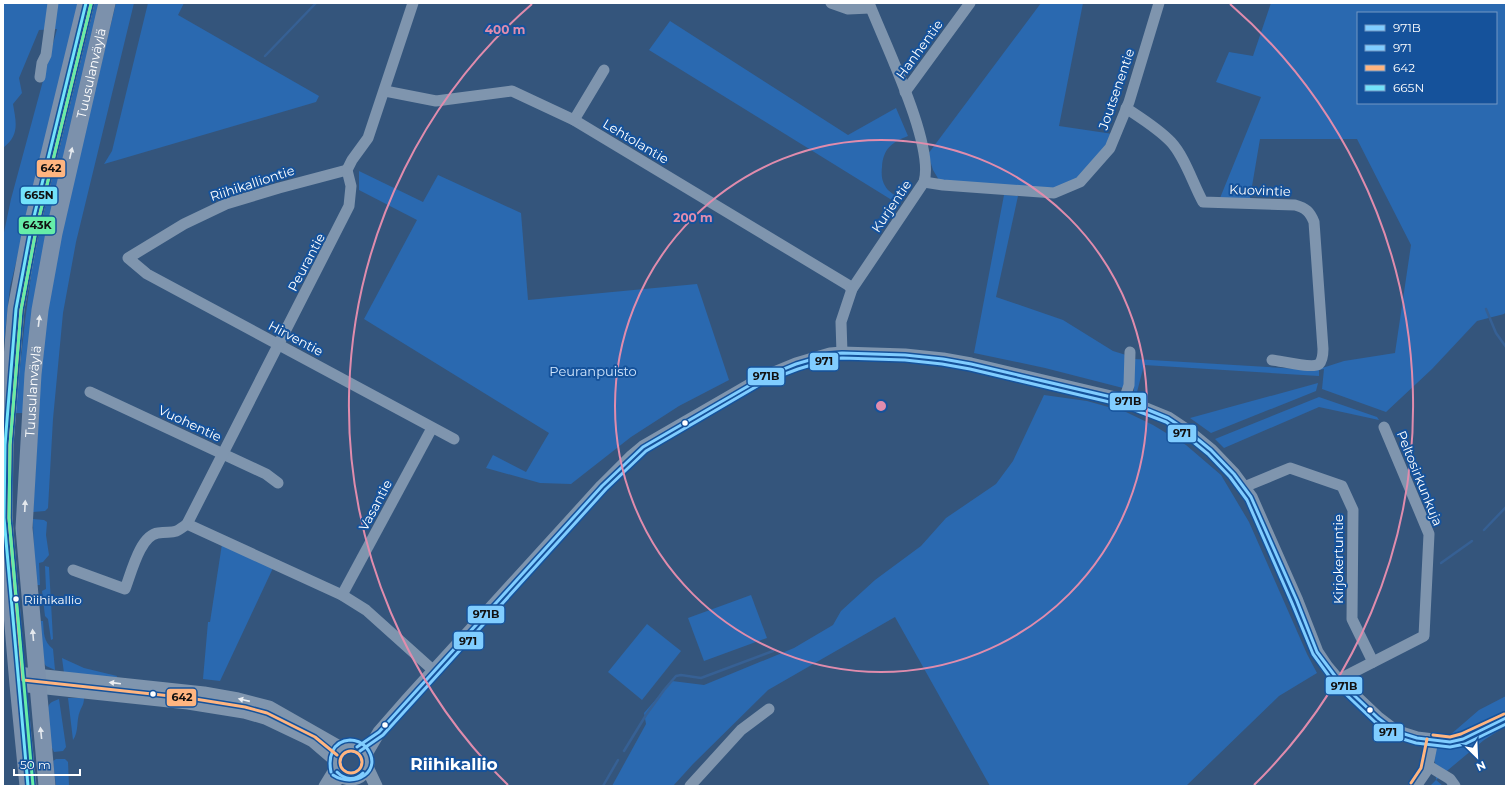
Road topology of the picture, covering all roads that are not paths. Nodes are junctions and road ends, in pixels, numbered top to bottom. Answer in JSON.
{"nodes":[{"id":1,"x":53,"y":3,"type":"edge"},
{"id":2,"x":86,"y":3,"type":"edge"},
{"id":3,"x":107,"y":3,"type":"edge"},
{"id":4,"x":413,"y":3,"type":"edge"},
{"id":5,"x":831,"y":3,"type":"edge"},
{"id":6,"x":970,"y":3,"type":"edge"},
{"id":7,"x":1159,"y":3,"type":"edge"},
{"id":8,"x":869,"y":5,"type":"edge"},
{"id":9,"x":604,"y":70,"type":"dead end"},
{"id":10,"x":40,"y":76,"type":"dead end"},
{"id":11,"x":385,"y":91,"type":"junction"},
{"id":12,"x":905,"y":92,"type":"junction"},
{"id":13,"x":1126,"y":108,"type":"junction"},
{"id":14,"x":574,"y":120,"type":"junction"},
{"id":15,"x":347,"y":170,"type":"junction"},
{"id":16,"x":924,"y":182,"type":"junction"},
{"id":17,"x":128,"y":258,"type":"joint"},
{"id":18,"x":852,"y":289,"type":"junction"},
{"id":19,"x":278,"y":344,"type":"junction"},
{"id":20,"x":1130,"y":352,"type":"dead end"},
{"id":21,"x":842,"y":353,"type":"junction"},
{"id":22,"x":1272,"y":360,"type":"dead end"},
{"id":23,"x":90,"y":392,"type":"dead end"},
{"id":24,"x":1124,"y":400,"type":"junction"},
{"id":25,"x":1384,"y":427,"type":"dead end"},
{"id":26,"x":432,"y":428,"type":"junction"},
{"id":27,"x":454,"y":439,"type":"dead end"},
{"id":28,"x":28,"y":444,"type":"junction"},
{"id":29,"x":4,"y":445,"type":"edge"},
{"id":30,"x":222,"y":453,"type":"junction"},
{"id":31,"x":27,"y":461,"type":"junction"},
{"id":32,"x":4,"y":463,"type":"edge"},
{"id":33,"x":278,"y":483,"type":"dead end"},
{"id":34,"x":1244,"y":488,"type":"junction"},
{"id":35,"x":187,"y":524,"type":"junction"},
{"id":36,"x":73,"y":570,"type":"dead end"},
{"id":37,"x":342,"y":595,"type":"junction"},
{"id":38,"x":1374,"y":662,"type":"junction"},
{"id":39,"x":434,"y":671,"type":"junction"},
{"id":40,"x":17,"y":679,"type":"junction"},
{"id":41,"x":36,"y":680,"type":"junction"},
{"id":42,"x":1338,"y":680,"type":"junction"},
{"id":43,"x":769,"y":709,"type":"dead end"},
{"id":44,"x":1506,"y":718,"type":"edge"},
{"id":45,"x":1432,"y":740,"type":"junction"},
{"id":46,"x":363,"y":756,"type":"junction"},
{"id":47,"x":338,"y":763,"type":"junction"},
{"id":48,"x":1427,"y":765,"type":"junction"},
{"id":49,"x":356,"y":778,"type":"junction"},
{"id":50,"x":28,"y":786,"type":"edge"},
{"id":51,"x":47,"y":786,"type":"edge"},
{"id":52,"x":324,"y":786,"type":"edge"},
{"id":53,"x":328,"y":786,"type":"edge"},
{"id":54,"x":368,"y":786,"type":"edge"},
{"id":55,"x":376,"y":786,"type":"edge"},
{"id":56,"x":690,"y":786,"type":"edge"},
{"id":57,"x":1415,"y":786,"type":"edge"},
{"id":58,"x":1455,"y":786,"type":"edge"}],
"edges":[{"from":1,"to":10,"type":"street"},
{"from":2,"to":29,"type":"main road","name":"Tuusulanväylä"},
{"from":28,"to":3,"type":"main road","name":"Tuusulanväylä","one_way":true},
{"from":4,"to":11,"type":"street"},
{"from":5,"to":8,"type":"street"},
{"from":6,"to":12,"type":"street","name":"Hanhentie"},
{"from":7,"to":13,"type":"street","name":"Joutsenentie"},
{"from":8,"to":12,"type":"street","name":"Kurjentie"},
{"from":9,"to":14,"type":"street"},
{"from":11,"to":14,"type":"street","name":"Lehtolantie"},
{"from":11,"to":15,"type":"street"},
{"from":12,"to":16,"type":"street","name":"Kurjentie"},
{"from":13,"to":16,"type":"street","name":"Joutsenentie"},
{"from":13,"to":22,"type":"street","name":"Kuovintie"},
{"from":14,"to":18,"type":"street","name":"Lehtolantie"},
{"from":15,"to":17,"type":"street","name":"Riihikalliontie"},
{"from":15,"to":19,"type":"street","name":"Peurantie"},
{"from":16,"to":18,"type":"street","name":"Kurjentie"},
{"from":17,"to":19,"type":"street","name":"Hirventie"},
{"from":18,"to":21,"type":"street","name":"Kurjentie"},
{"from":19,"to":26,"type":"street","name":"Hirventie"},
{"from":19,"to":30,"type":"street","name":"Peurantie"},
{"from":20,"to":24,"type":"street"},
{"from":21,"to":24,"type":"street"},
{"from":21,"to":39,"type":"street"},
{"from":23,"to":30,"type":"street","name":"Vuohentie"},
{"from":24,"to":34,"type":"street"},
{"from":25,"to":38,"type":"street","name":"Peltosirkunkuja"},
{"from":26,"to":27,"type":"street","name":"Hirventie"},
{"from":26,"to":37,"type":"street","name":"Vasantie"},
{"from":28,"to":29,"type":"main road"},
{"from":28,"to":31,"type":"main road","name":"Tuusulanväylä"},
{"from":29,"to":32,"type":"main road","name":"Tuusulanväylä"},
{"from":30,"to":33,"type":"street","name":"Vuohentie"},
{"from":30,"to":35,"type":"street","name":"Peurantie"},
{"from":31,"to":32,"type":"main road"},
{"from":41,"to":31,"type":"main road","name":"Tuusulanväylä","one_way":true},
{"from":32,"to":40,"type":"main road","name":"Tuusulanväylä"},
{"from":34,"to":38,"type":"street","name":"Kirjokertuntie"},
{"from":34,"to":42,"type":"street"},
{"from":35,"to":36,"type":"street"},
{"from":35,"to":37,"type":"street"},
{"from":37,"to":39,"type":"street"},
{"from":38,"to":42,"type":"street","name":"Peltosirkunkuja"},
{"from":39,"to":46,"type":"street"},
{"from":40,"to":41,"type":"street"},
{"from":40,"to":50,"type":"main road","name":"Tuusulanväylä"},
{"from":41,"to":47,"type":"street"},
{"from":51,"to":41,"type":"main road","name":"Tuusulanväylä","one_way":true},
{"from":42,"to":45,"type":"street"},
{"from":43,"to":56,"type":"street"},
{"from":44,"to":45,"type":"street"},
{"from":45,"to":48,"type":"street"},
{"from":46,"to":47,"type":"street"},
{"from":46,"to":49,"type":"street"},
{"from":46,"to":55,"type":"street"},
{"from":47,"to":49,"type":"street"},
{"from":47,"to":52,"type":"street"},
{"from":47,"to":53,"type":"street"},
{"from":48,"to":57,"type":"street"},
{"from":48,"to":58,"type":"street"},
{"from":49,"to":54,"type":"street"}]}
